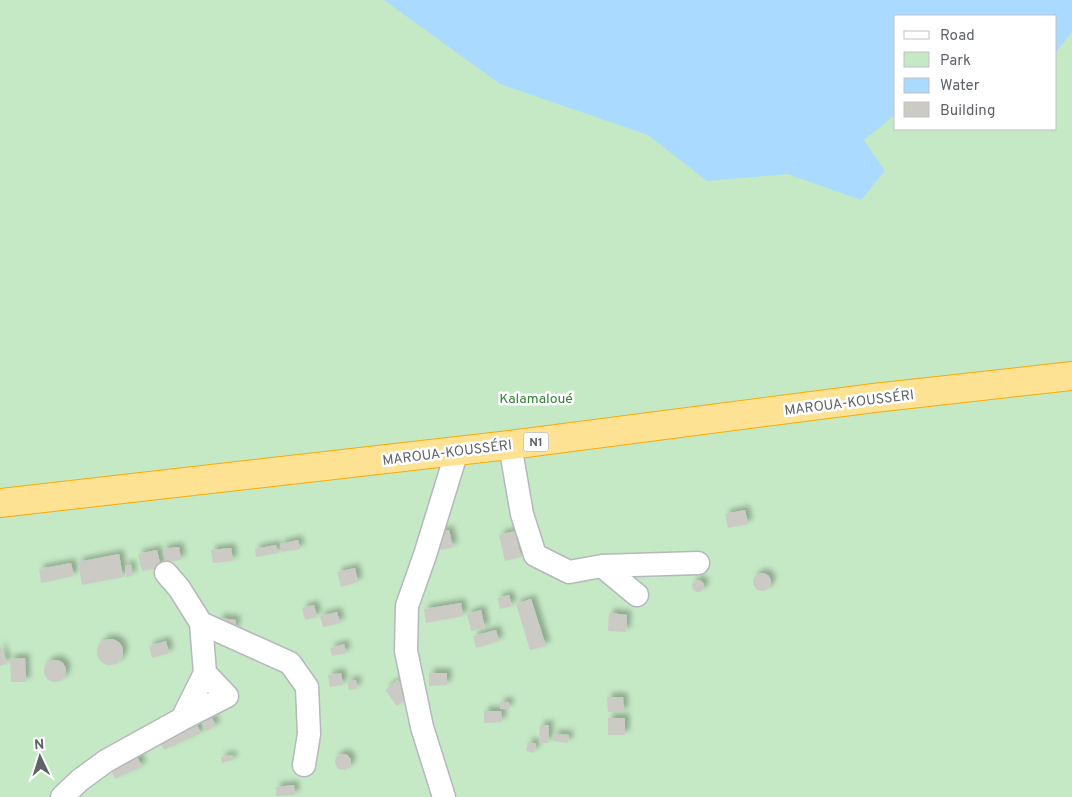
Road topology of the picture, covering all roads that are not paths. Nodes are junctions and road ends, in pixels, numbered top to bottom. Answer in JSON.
{"nodes":[{"id":1,"x":1072,"y":376,"type":"edge"},
{"id":2,"x":510,"y":445,"type":"junction"},
{"id":3,"x":457,"y":451,"type":"junction"},
{"id":4,"x":0,"y":503,"type":"edge"},
{"id":5,"x":698,"y":563,"type":"dead end"},
{"id":6,"x":602,"y":566,"type":"junction"},
{"id":7,"x":166,"y":572,"type":"dead end"},
{"id":8,"x":637,"y":595,"type":"dead end"},
{"id":9,"x":200,"y":622,"type":"junction"},
{"id":10,"x":205,"y":673,"type":"junction"},
{"id":11,"x":182,"y":719,"type":"junction"},
{"id":12,"x":304,"y":765,"type":"dead end"},
{"id":13,"x":62,"y":797,"type":"edge"},
{"id":14,"x":444,"y":797,"type":"edge"}],
"edges":[{"from":1,"to":2,"type":"highway","name":"MAROUA-KOUSSÉRI","number":"N1"},
{"from":2,"to":3,"type":"highway","name":"MAROUA-KOUSSÉRI","number":"N1"},
{"from":2,"to":6,"type":"street"},
{"from":3,"to":4,"type":"highway","name":"MAROUA-KOUSSÉRI","number":"N1"},
{"from":3,"to":14,"type":"street"},
{"from":5,"to":6,"type":"street"},
{"from":6,"to":8,"type":"street"},
{"from":7,"to":9,"type":"street"},
{"from":9,"to":10,"type":"street"},
{"from":9,"to":12,"type":"street"},
{"from":10,"to":11,"type":"street"},
{"from":10,"to":11,"type":"street"},
{"from":11,"to":13,"type":"street"}]}
